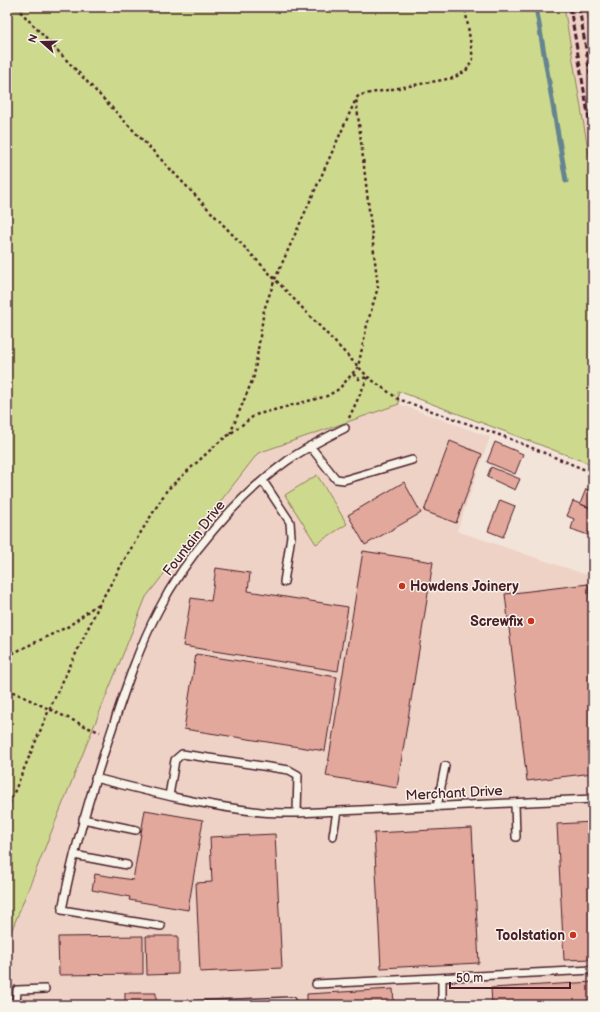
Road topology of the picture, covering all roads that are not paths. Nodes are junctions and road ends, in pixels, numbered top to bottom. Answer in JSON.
{"nodes":[{"id":1,"x":344,"y":428,"type":"road end"},
{"id":2,"x":310,"y":446,"type":"junction"},
{"id":3,"x":412,"y":460,"type":"dead end"},
{"id":4,"x":263,"y":481,"type":"junction"},
{"id":5,"x":284,"y":582,"type":"dead end"},
{"id":6,"x":444,"y":766,"type":"dead end"},
{"id":7,"x":96,"y":778,"type":"junction"},
{"id":8,"x":169,"y":796,"type":"junction"},
{"id":9,"x":593,"y":799,"type":"edge"},
{"id":10,"x":515,"y":803,"type":"junction"},
{"id":11,"x":437,"y":807,"type":"junction"},
{"id":12,"x":337,"y":811,"type":"junction"},
{"id":13,"x":297,"y":814,"type":"junction"},
{"id":14,"x":83,"y":819,"type":"junction"},
{"id":15,"x":136,"y":830,"type":"dead end"},
{"id":16,"x":333,"y":836,"type":"dead end"},
{"id":17,"x":516,"y":837,"type":"dead end"},
{"id":18,"x":74,"y":855,"type":"junction"},
{"id":19,"x":127,"y":865,"type":"dead end"},
{"id":20,"x":161,"y":926,"type":"dead end"},
{"id":21,"x":593,"y":970,"type":"edge"},
{"id":22,"x":442,"y":978,"type":"junction"},
{"id":23,"x":316,"y":984,"type":"dead end"},
{"id":24,"x":45,"y":989,"type":"dead end"},
{"id":25,"x":292,"y":1001,"type":"dead end"},
{"id":26,"x":16,"y":1005,"type":"edge"},
{"id":27,"x":192,"y":1005,"type":"edge"},
{"id":28,"x":442,"y":1005,"type":"edge"}],
"edges":[{"from":1,"to":2,"type":"lane","name":"Fountain Drive"},
{"from":2,"to":3,"type":"lane"},
{"from":2,"to":4,"type":"lane","name":"Fountain Drive"},
{"from":4,"to":5,"type":"lane"},
{"from":4,"to":7,"type":"lane","name":"Fountain Drive"},
{"from":6,"to":11,"type":"lane"},
{"from":7,"to":8,"type":"lane"},
{"from":7,"to":14,"type":"lane","name":"Fountain Drive"},
{"from":8,"to":13,"type":"lane"},
{"from":8,"to":13,"type":"lane"},
{"from":9,"to":10,"type":"lane","name":"Merchant Drive"},
{"from":10,"to":11,"type":"lane","name":"Merchant Drive"},
{"from":10,"to":17,"type":"lane"},
{"from":11,"to":12,"type":"lane","name":"Merchant Drive"},
{"from":12,"to":13,"type":"lane","name":"Merchant Drive"},
{"from":12,"to":16,"type":"lane"},
{"from":14,"to":15,"type":"lane"},
{"from":14,"to":18,"type":"lane","name":"Fountain Drive"},
{"from":18,"to":19,"type":"lane"},
{"from":18,"to":20,"type":"lane","name":"Fountain Drive"},
{"from":21,"to":22,"type":"lane"},
{"from":22,"to":23,"type":"lane"},
{"from":22,"to":28,"type":"lane"},
{"from":24,"to":26,"type":"lane"},
{"from":25,"to":27,"type":"lane"}]}
